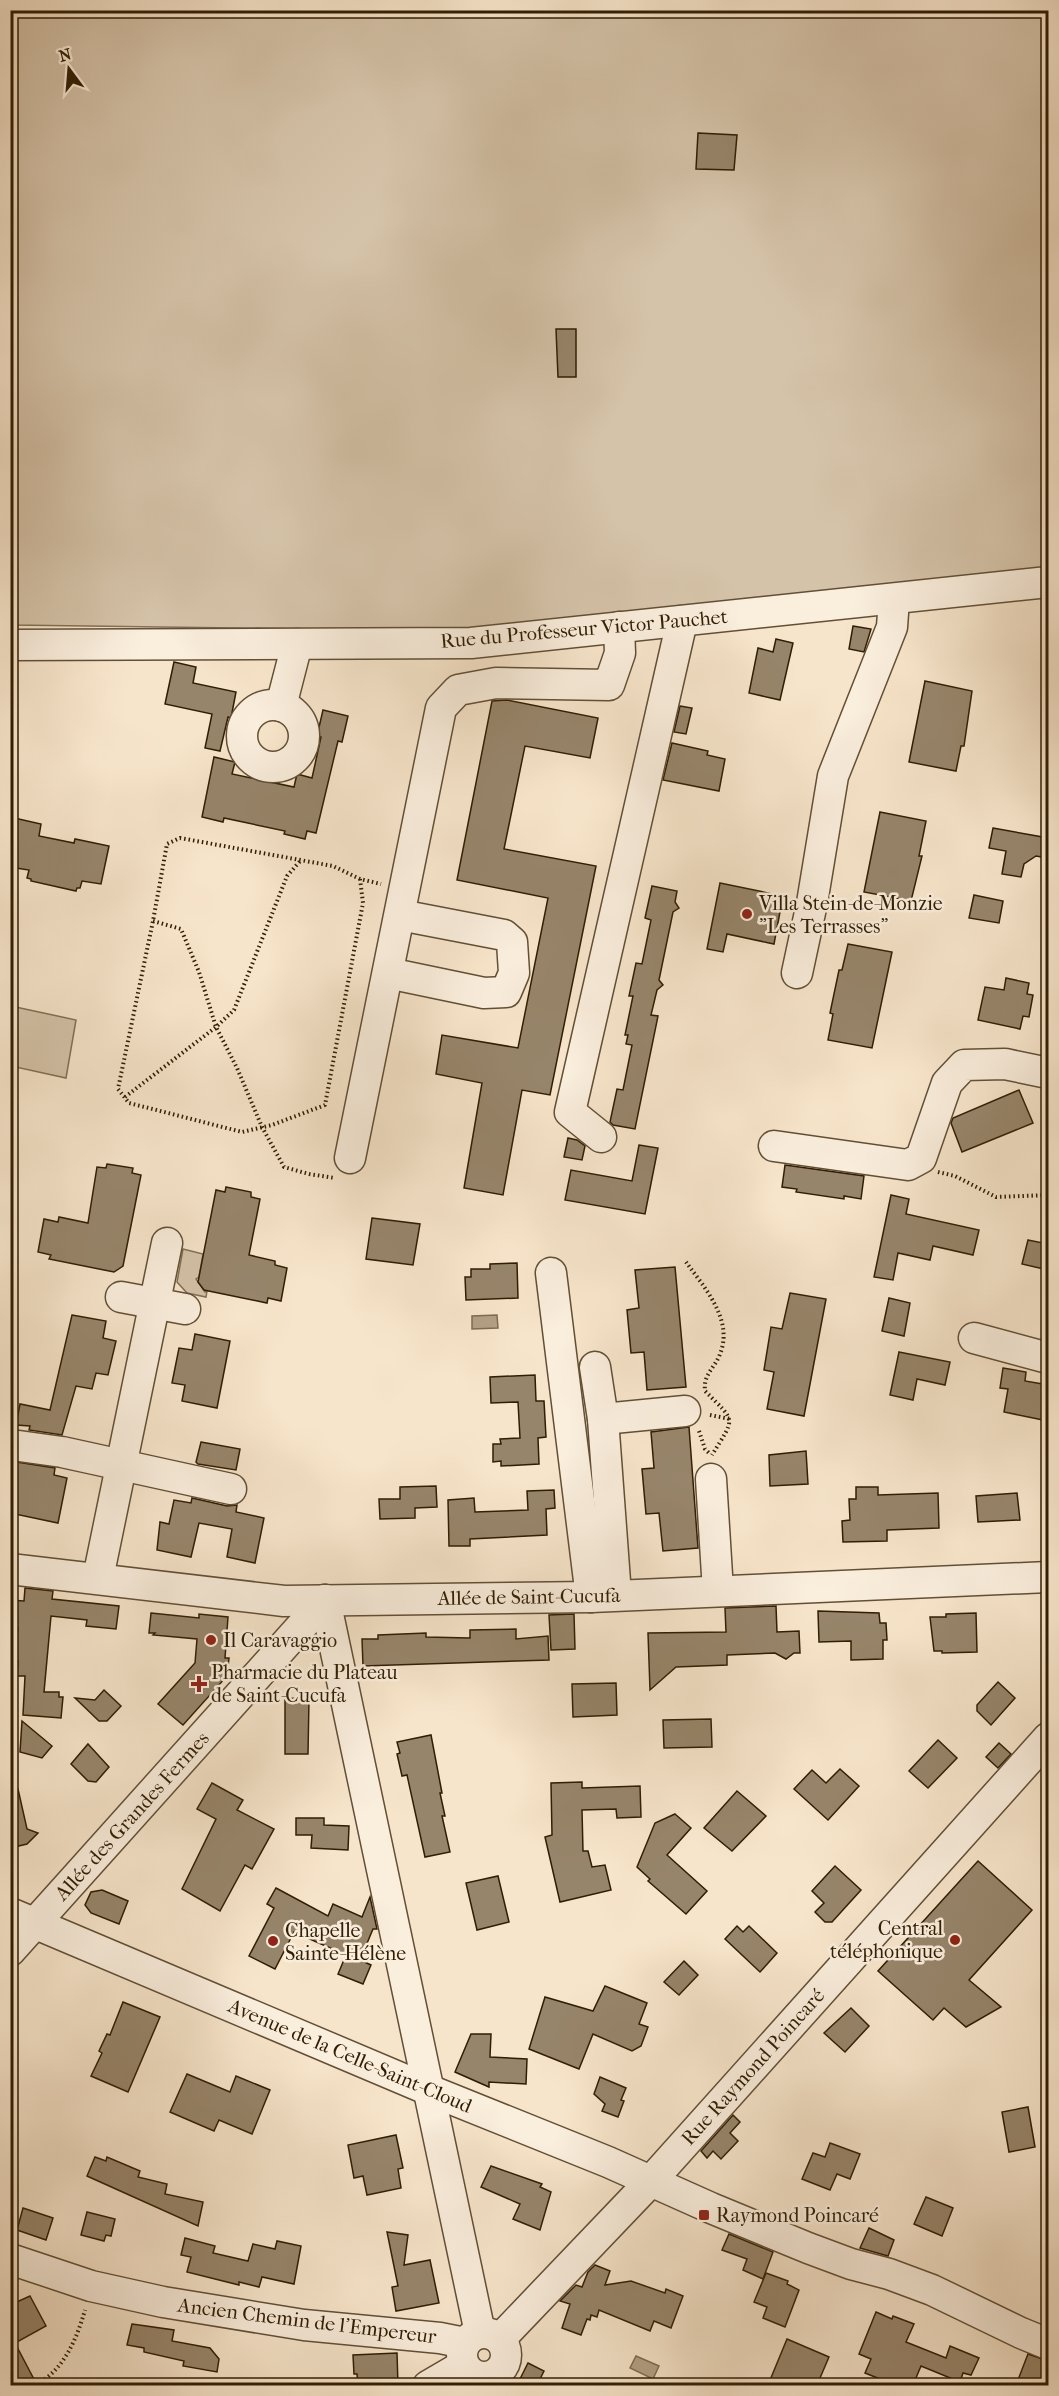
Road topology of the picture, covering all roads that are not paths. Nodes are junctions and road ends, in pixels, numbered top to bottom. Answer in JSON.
{"nodes":[{"id":1,"x":1048,"y":582,"type":"edge"},
{"id":2,"x":894,"y":598,"type":"junction"},
{"id":3,"x":682,"y":621,"type":"junction"},
{"id":4,"x":619,"y":627,"type":"junction"},
{"id":5,"x":297,"y":644,"type":"junction"},
{"id":6,"x":10,"y":645,"type":"edge"},
{"id":7,"x":281,"y":706,"type":"dead end"},
{"id":8,"x":402,"y":903,"type":"junction"},
{"id":9,"x":388,"y":973,"type":"junction"},
{"id":10,"x":797,"y":973,"type":"dead end"},
{"id":11,"x":1048,"y":1072,"type":"edge"},
{"id":12,"x":601,"y":1137,"type":"dead end"},
{"id":13,"x":774,"y":1146,"type":"dead end"},
{"id":14,"x":350,"y":1158,"type":"road end"},
{"id":15,"x":167,"y":1243,"type":"dead end"},
{"id":16,"x":551,"y":1273,"type":"dead end"},
{"id":17,"x":121,"y":1297,"type":"dead end"},
{"id":18,"x":155,"y":1303,"type":"junction"},
{"id":19,"x":185,"y":1309,"type":"dead end"},
{"id":20,"x":974,"y":1338,"type":"dead end"},
{"id":21,"x":1048,"y":1358,"type":"edge"},
{"id":22,"x":595,"y":1367,"type":"dead end"},
{"id":23,"x":685,"y":1411,"type":"dead end"},
{"id":24,"x":603,"y":1419,"type":"junction"},
{"id":25,"x":19,"y":1446,"type":"dead end"},
{"id":26,"x":122,"y":1465,"type":"junction"},
{"id":27,"x":711,"y":1479,"type":"road end"},
{"id":28,"x":231,"y":1489,"type":"dead end"},
{"id":29,"x":10,"y":1569,"type":"edge"},
{"id":30,"x":1048,"y":1577,"type":"edge"},
{"id":31,"x":98,"y":1578,"type":"junction"},
{"id":32,"x":718,"y":1591,"type":"junction"},
{"id":33,"x":604,"y":1596,"type":"junction"},
{"id":34,"x":325,"y":1600,"type":"junction"},
{"id":35,"x":1048,"y":1738,"type":"edge"},
{"id":36,"x":23,"y":1918,"type":"edge"},
{"id":37,"x":10,"y":1950,"type":"edge"},
{"id":38,"x":429,"y":2090,"type":"junction"},
{"id":39,"x":650,"y":2182,"type":"junction"},
{"id":40,"x":10,"y":2259,"type":"edge"},
{"id":41,"x":1048,"y":2344,"type":"edge"},
{"id":42,"x":481,"y":2357,"type":"edge"},
{"id":43,"x":428,"y":2385,"type":"edge"}],
"edges":[{"from":1,"to":2,"type":"street","name":"Rue du Professeur Victor Pauchet"},
{"from":2,"to":3,"type":"street","name":"Rue du Professeur Victor Pauchet"},
{"from":2,"to":10,"type":"street"},
{"from":3,"to":4,"type":"street","name":"Rue du Professeur Victor Pauchet"},
{"from":3,"to":12,"type":"street"},
{"from":4,"to":5,"type":"street","name":"Rue du Professeur Victor Pauchet"},
{"from":4,"to":8,"type":"street"},
{"from":5,"to":6,"type":"street","name":"Rue du Professeur Victor Pauchet"},
{"from":5,"to":7,"type":"street"},
{"from":8,"to":9,"type":"street"},
{"from":8,"to":9,"type":"street"},
{"from":9,"to":14,"type":"street"},
{"from":11,"to":13,"type":"street"},
{"from":15,"to":18,"type":"street"},
{"from":16,"to":33,"type":"street"},
{"from":17,"to":18,"type":"street"},
{"from":18,"to":19,"type":"street"},
{"from":18,"to":26,"type":"street"},
{"from":20,"to":21,"type":"street"},
{"from":22,"to":24,"type":"street"},
{"from":23,"to":24,"type":"street"},
{"from":24,"to":33,"type":"street"},
{"from":25,"to":26,"type":"street"},
{"from":26,"to":28,"type":"street"},
{"from":26,"to":31,"type":"street"},
{"from":27,"to":32,"type":"street"},
{"from":29,"to":31,"type":"street","name":"Allée de Saint-Cucufa"},
{"from":30,"to":32,"type":"street","name":"Allée de Saint-Cucufa"},
{"from":31,"to":34,"type":"street","name":"Allée de Saint-Cucufa"},
{"from":32,"to":33,"type":"street","name":"Allée de Saint-Cucufa"},
{"from":33,"to":34,"type":"street","name":"Allée de Saint-Cucufa"},
{"from":34,"to":36,"type":"street","name":"Allée des Grandes Fermes"},
{"from":34,"to":38,"type":"street"},
{"from":35,"to":39,"type":"street","name":"Rue Raymond Poincaré"},
{"from":36,"to":37,"type":"street","name":"Allée des Grandes Fermes"},
{"from":36,"to":38,"type":"street","name":"Avenue de la Celle-Saint-Cloud"},
{"from":38,"to":39,"type":"street","name":"Avenue de la Celle-Saint-Cloud"},
{"from":38,"to":42,"type":"street"},
{"from":39,"to":41,"type":"street","name":"Avenue de la Celle-Saint-Cloud"},
{"from":39,"to":42,"type":"street","name":"Rue Raymond Poincaré"},
{"from":40,"to":42,"type":"street","name":"Ancien Chemin de l'Empereur"},
{"from":42,"to":43,"type":"street","name":"Rue Raymond Poincaré"}]}
